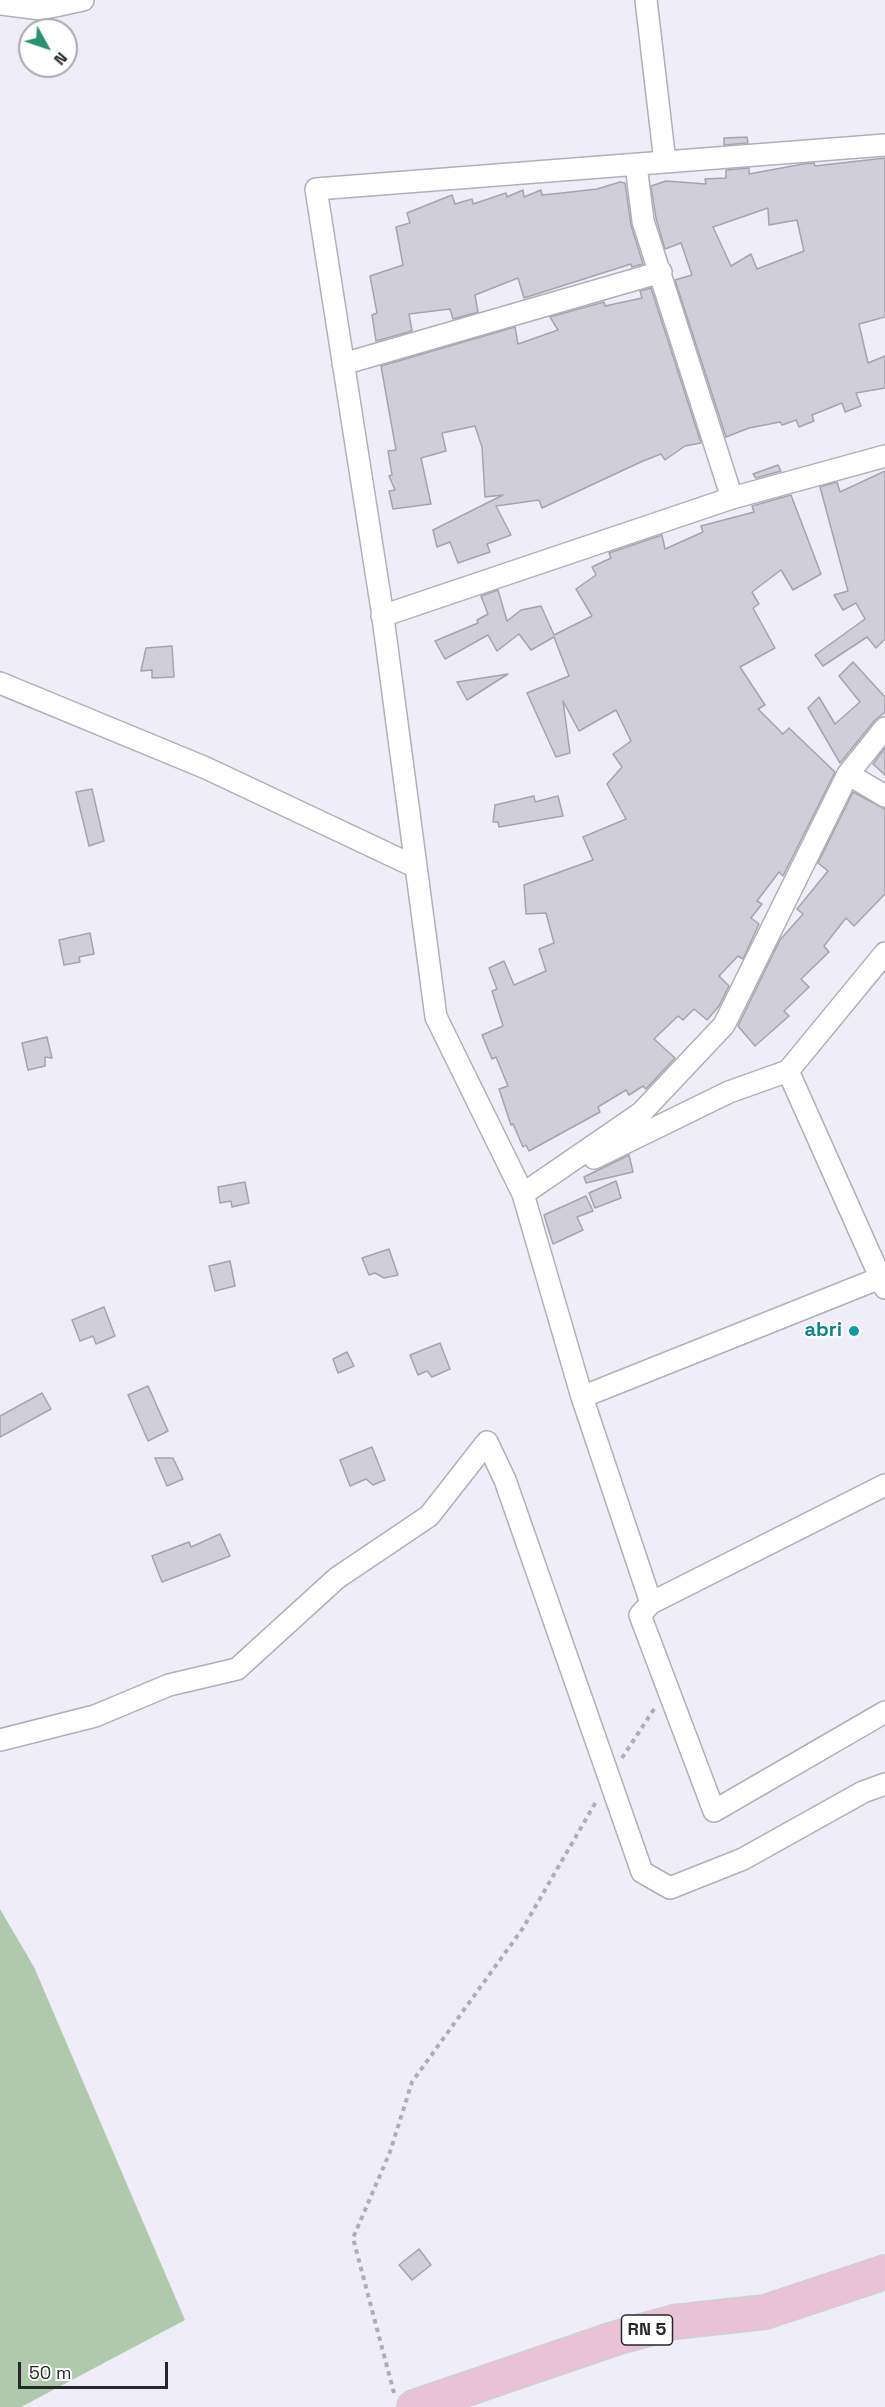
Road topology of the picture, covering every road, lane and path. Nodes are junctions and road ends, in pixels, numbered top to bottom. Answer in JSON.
{"nodes":[{"id":1,"x":82,"y":0,"type":"edge"},
{"id":2,"x":646,"y":0,"type":"edge"},
{"id":3,"x":0,"y":4,"type":"edge"},
{"id":4,"x":885,"y":145,"type":"edge"},
{"id":5,"x":664,"y":162,"type":"junction"},
{"id":6,"x":636,"y":165,"type":"junction"},
{"id":7,"x":661,"y":272,"type":"junction"},
{"id":8,"x":344,"y":364,"type":"junction"},
{"id":9,"x":885,"y":456,"type":"edge"},
{"id":10,"x":732,"y":498,"type":"junction"},
{"id":11,"x":382,"y":616,"type":"junction"},
{"id":12,"x":0,"y":683,"type":"edge"},
{"id":13,"x":885,"y":728,"type":"edge"},
{"id":14,"x":848,"y":774,"type":"junction"},
{"id":15,"x":885,"y":796,"type":"edge"},
{"id":16,"x":416,"y":867,"type":"junction"},
{"id":17,"x":885,"y":953,"type":"edge"},
{"id":18,"x":788,"y":1071,"type":"junction"},
{"id":19,"x":523,"y":1194,"type":"junction"},
{"id":20,"x":884,"y":1280,"type":"edge"},
{"id":21,"x":582,"y":1397,"type":"junction"},
{"id":22,"x":885,"y":1485,"type":"edge"},
{"id":23,"x":651,"y":1604,"type":"junction"},
{"id":24,"x":668,"y":1688,"type":"junction"},
{"id":25,"x":885,"y":1712,"type":"edge"},
{"id":26,"x":0,"y":1740,"type":"edge"},
{"id":27,"x":609,"y":1779,"type":"junction"},
{"id":28,"x":885,"y":1784,"type":"edge"},
{"id":29,"x":885,"y":2272,"type":"edge"},
{"id":30,"x":404,"y":2401,"type":"edge"}],
"edges":[{"from":1,"to":3,"type":"street"},
{"from":2,"to":5,"type":"street"},
{"from":4,"to":5,"type":"street"},
{"from":5,"to":6,"type":"street"},
{"from":6,"to":7,"type":"street"},
{"from":6,"to":8,"type":"street"},
{"from":7,"to":8,"type":"street"},
{"from":7,"to":10,"type":"street"},
{"from":8,"to":11,"type":"street"},
{"from":9,"to":10,"type":"street"},
{"from":10,"to":11,"type":"street"},
{"from":11,"to":16,"type":"street"},
{"from":12,"to":16,"type":"street"},
{"from":13,"to":14,"type":"street"},
{"from":14,"to":15,"type":"street"},
{"from":14,"to":19,"type":"street"},
{"from":16,"to":19,"type":"street"},
{"from":17,"to":18,"type":"street"},
{"from":18,"to":19,"type":"street"},
{"from":18,"to":20,"type":"street"},
{"from":19,"to":21,"type":"street"},
{"from":20,"to":21,"type":"street"},
{"from":21,"to":23,"type":"street"},
{"from":22,"to":23,"type":"street"},
{"from":23,"to":24,"type":"street"},
{"from":24,"to":25,"type":"street"},
{"from":24,"to":27,"type":"path"},
{"from":26,"to":27,"type":"street"},
{"from":27,"to":28,"type":"street"},
{"from":27,"to":30,"type":"path"},
{"from":29,"to":30,"type":"main road","number":"RN 5"}]}
